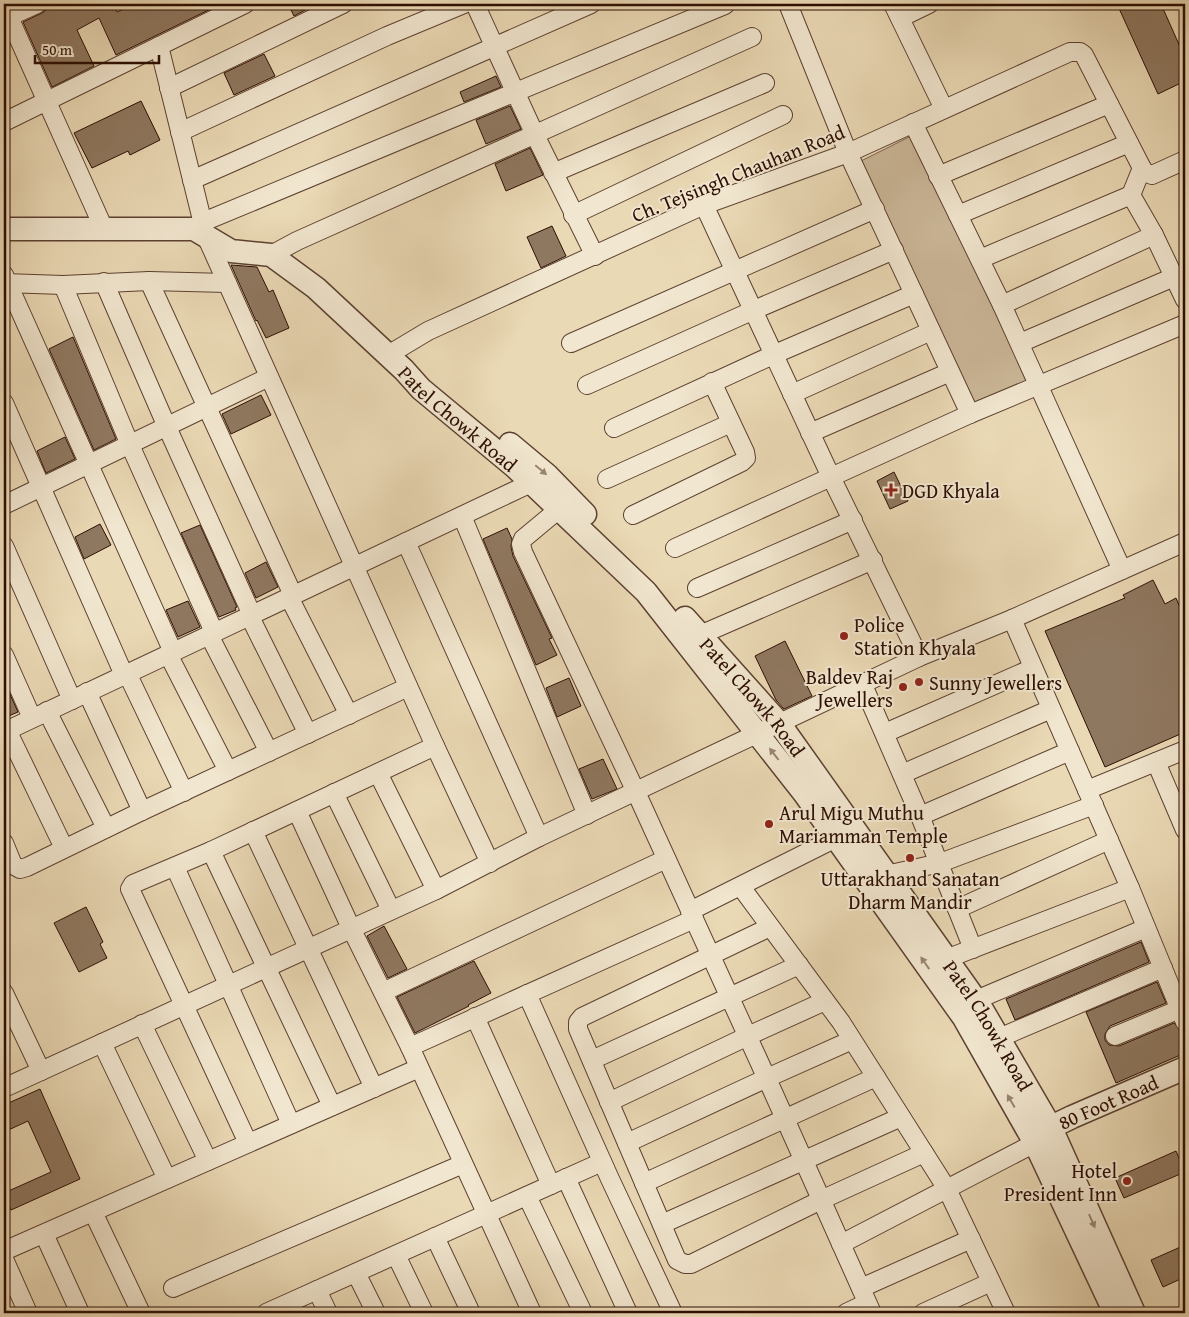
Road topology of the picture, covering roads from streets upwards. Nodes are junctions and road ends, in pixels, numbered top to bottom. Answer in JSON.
{"nodes":[{"id":1,"x":37,"y":4,"type":"edge"},
{"id":2,"x":245,"y":4,"type":"edge"},
{"id":3,"x":343,"y":4,"type":"edge"},
{"id":4,"x":464,"y":4,"type":"edge"},
{"id":5,"x":475,"y":4,"type":"edge"},
{"id":6,"x":591,"y":4,"type":"edge"},
{"id":7,"x":788,"y":4,"type":"edge"},
{"id":8,"x":929,"y":4,"type":"edge"},
{"id":9,"x":725,"y":5,"type":"dead end"},
{"id":10,"x":897,"y":11,"type":"edge"},
{"id":11,"x":5,"y":14,"type":"edge"},
{"id":12,"x":752,"y":37,"type":"dead end"},
{"id":13,"x":159,"y":46,"type":"junction"},
{"id":14,"x":494,"y":47,"type":"junction"},
{"id":15,"x":765,"y":83,"type":"dead end"},
{"id":16,"x":169,"y":88,"type":"junction"},
{"id":17,"x":515,"y":92,"type":"junction"},
{"id":18,"x":47,"y":101,"type":"junction"},
{"id":19,"x":1109,"y":104,"type":"junction"},
{"id":20,"x":944,"y":109,"type":"junction"},
{"id":21,"x":782,"y":115,"type":"dead end"},
{"id":22,"x":4,"y":122,"type":"edge"},
{"id":23,"x":913,"y":123,"type":"junction"},
{"id":24,"x":180,"y":132,"type":"junction"},
{"id":25,"x":535,"y":135,"type":"junction"},
{"id":26,"x":1129,"y":143,"type":"junction"},
{"id":27,"x":848,"y":153,"type":"junction"},
{"id":28,"x":1185,"y":160,"type":"edge"},
{"id":29,"x":1142,"y":168,"type":"junction"},
{"id":30,"x":553,"y":172,"type":"junction"},
{"id":31,"x":938,"y":176,"type":"junction"},
{"id":32,"x":192,"y":180,"type":"junction"},
{"id":33,"x":1131,"y":195,"type":"junction"},
{"id":34,"x":704,"y":205,"type":"junction"},
{"id":35,"x":875,"y":209,"type":"junction"},
{"id":36,"x":958,"y":215,"type":"junction"},
{"id":37,"x":573,"y":216,"type":"junction"},
{"id":38,"x":104,"y":229,"type":"junction"},
{"id":39,"x":204,"y":229,"type":"junction"},
{"id":40,"x":4,"y":230,"type":"edge"},
{"id":41,"x":1154,"y":235,"type":"junction"},
{"id":42,"x":894,"y":250,"type":"junction"},
{"id":43,"x":271,"y":255,"type":"junction"},
{"id":44,"x":595,"y":256,"type":"junction"},
{"id":45,"x":980,"y":258,"type":"junction"},
{"id":46,"x":735,"y":269,"type":"junction"},
{"id":47,"x":1174,"y":277,"type":"junction"},
{"id":48,"x":5,"y":280,"type":"edge"},
{"id":49,"x":150,"y":281,"type":"junction"},
{"id":50,"x":104,"y":282,"type":"junction"},
{"id":51,"x":227,"y":283,"type":"junction"},
{"id":52,"x":62,"y":285,"type":"junction"},
{"id":53,"x":914,"y":294,"type":"junction"},
{"id":54,"x":1185,"y":300,"type":"edge"},
{"id":55,"x":1002,"y":304,"type":"junction"},
{"id":56,"x":754,"y":310,"type":"junction"},
{"id":57,"x":1185,"y":324,"type":"edge"},
{"id":58,"x":931,"y":331,"type":"junction"},
{"id":59,"x":571,"y":343,"type":"dead end"},
{"id":60,"x":1020,"y":343,"type":"junction"},
{"id":61,"x":774,"y":354,"type":"junction"},
{"id":62,"x":396,"y":363,"type":"junction"},
{"id":63,"x":950,"y":372,"type":"junction"},
{"id":64,"x":269,"y":378,"type":"junction"},
{"id":65,"x":712,"y":382,"type":"junction"},
{"id":66,"x":587,"y":384,"type":"dead end"},
{"id":67,"x":1040,"y":386,"type":"junction"},
{"id":68,"x":792,"y":394,"type":"junction"},
{"id":69,"x":4,"y":402,"type":"edge"},
{"id":70,"x":207,"y":408,"type":"junction"},
{"id":71,"x":970,"y":414,"type":"junction"},
{"id":72,"x":731,"y":423,"type":"junction"},
{"id":73,"x":167,"y":427,"type":"junction"},
{"id":74,"x":614,"y":428,"type":"dead end"},
{"id":75,"x":810,"y":433,"type":"junction"},
{"id":76,"x":130,"y":445,"type":"junction"},
{"id":77,"x":88,"y":465,"type":"junction"},
{"id":78,"x":831,"y":477,"type":"junction"},
{"id":79,"x":607,"y":479,"type":"dead end"},
{"id":80,"x":531,"y":483,"type":"junction"},
{"id":81,"x":41,"y":488,"type":"junction"},
{"id":82,"x":4,"y":505,"type":"edge"},
{"id":83,"x":559,"y":509,"type":"junction"},
{"id":84,"x":633,"y":515,"type":"dead end"},
{"id":85,"x":462,"y":516,"type":"junction"},
{"id":86,"x":853,"y":520,"type":"junction"},
{"id":87,"x":406,"y":542,"type":"junction"},
{"id":88,"x":1185,"y":542,"type":"edge"},
{"id":89,"x":4,"y":546,"type":"edge"},
{"id":90,"x":675,"y":548,"type":"dead end"},
{"id":91,"x":873,"y":560,"type":"junction"},
{"id":92,"x":354,"y":566,"type":"junction"},
{"id":93,"x":1122,"y":570,"type":"junction"},
{"id":94,"x":697,"y":588,"type":"dead end"},
{"id":95,"x":291,"y":596,"type":"junction"},
{"id":96,"x":250,"y":615,"type":"junction"},
{"id":97,"x":1012,"y":619,"type":"junction"},
{"id":98,"x":212,"y":634,"type":"junction"},
{"id":99,"x":700,"y":635,"type":"junction"},
{"id":100,"x":170,"y":653,"type":"junction"},
{"id":101,"x":4,"y":655,"type":"edge"},
{"id":102,"x":919,"y":657,"type":"junction"},
{"id":103,"x":1033,"y":668,"type":"junction"},
{"id":104,"x":125,"y":674,"type":"junction"},
{"id":105,"x":863,"y":685,"type":"junction"},
{"id":106,"x":408,"y":687,"type":"junction"},
{"id":107,"x":79,"y":696,"type":"junction"},
{"id":108,"x":1051,"y":709,"type":"junction"},
{"id":109,"x":40,"y":714,"type":"junction"},
{"id":110,"x":349,"y":715,"type":"junction"},
{"id":111,"x":779,"y":723,"type":"junction"},
{"id":112,"x":6,"y":731,"type":"edge"},
{"id":113,"x":885,"y":733,"type":"junction"},
{"id":114,"x":308,"y":734,"type":"junction"},
{"id":115,"x":758,"y":734,"type":"junction"},
{"id":116,"x":435,"y":746,"type":"junction"},
{"id":117,"x":1185,"y":750,"type":"edge"},
{"id":118,"x":1070,"y":751,"type":"junction"},
{"id":119,"x":269,"y":752,"type":"junction"},
{"id":120,"x":1156,"y":762,"type":"junction"},
{"id":121,"x":228,"y":771,"type":"junction"},
{"id":122,"x":378,"y":773,"type":"junction"},
{"id":123,"x":902,"y":774,"type":"junction"},
{"id":124,"x":184,"y":792,"type":"junction"},
{"id":125,"x":636,"y":792,"type":"junction"},
{"id":126,"x":334,"y":793,"type":"junction"},
{"id":127,"x":1090,"y":798,"type":"junction"},
{"id":128,"x":142,"y":811,"type":"junction"},
{"id":129,"x":297,"y":811,"type":"junction"},
{"id":130,"x":1182,"y":812,"type":"edge"},
{"id":131,"x":587,"y":815,"type":"junction"},
{"id":132,"x":920,"y":816,"type":"junction"},
{"id":133,"x":106,"y":828,"type":"junction"},
{"id":134,"x":1185,"y":830,"type":"edge"},
{"id":135,"x":253,"y":831,"type":"junction"},
{"id":136,"x":845,"y":833,"type":"junction"},
{"id":137,"x":539,"y":837,"type":"junction"},
{"id":138,"x":1109,"y":840,"type":"junction"},
{"id":139,"x":4,"y":843,"type":"edge"},
{"id":140,"x":64,"y":848,"type":"junction"},
{"id":141,"x":211,"y":851,"type":"junction"},
{"id":142,"x":666,"y":859,"type":"junction"},
{"id":143,"x":490,"y":863,"type":"junction"},
{"id":144,"x":940,"y":863,"type":"junction"},
{"id":145,"x":175,"y":868,"type":"junction"},
{"id":146,"x":886,"y":875,"type":"junction"},
{"id":147,"x":741,"y":887,"type":"junction"},
{"id":148,"x":1130,"y":888,"type":"junction"},
{"id":149,"x":436,"y":890,"type":"junction"},
{"id":150,"x":957,"y":909,"type":"junction"},
{"id":151,"x":391,"y":910,"type":"junction"},
{"id":152,"x":692,"y":915,"type":"junction"},
{"id":153,"x":770,"y":927,"type":"junction"},
{"id":154,"x":351,"y":928,"type":"junction"},
{"id":155,"x":1146,"y":928,"type":"junction"},
{"id":156,"x":309,"y":948,"type":"junction"},
{"id":157,"x":973,"y":949,"type":"junction"},
{"id":158,"x":710,"y":955,"type":"junction"},
{"id":159,"x":946,"y":959,"type":"junction"},
{"id":160,"x":798,"y":966,"type":"junction"},
{"id":161,"x":266,"y":967,"type":"junction"},
{"id":162,"x":1163,"y":968,"type":"junction"},
{"id":163,"x":228,"y":985,"type":"junction"},
{"id":164,"x":383,"y":992,"type":"junction"},
{"id":165,"x":4,"y":993,"type":"edge"},
{"id":166,"x":527,"y":994,"type":"junction"},
{"id":167,"x":729,"y":996,"type":"junction"},
{"id":168,"x":976,"y":1000,"type":"junction"},
{"id":169,"x":826,"y":1001,"type":"junction"},
{"id":170,"x":184,"y":1005,"type":"junction"},
{"id":171,"x":1182,"y":1016,"type":"edge"},
{"id":172,"x":475,"y":1018,"type":"junction"},
{"id":173,"x":142,"y":1024,"type":"junction"},
{"id":174,"x":748,"y":1036,"type":"junction"},
{"id":175,"x":1115,"y":1036,"type":"dead end"},
{"id":176,"x":998,"y":1038,"type":"junction"},
{"id":177,"x":852,"y":1040,"type":"junction"},
{"id":178,"x":102,"y":1042,"type":"junction"},
{"id":179,"x":410,"y":1047,"type":"junction"},
{"id":180,"x":592,"y":1060,"type":"junction"},
{"id":181,"x":419,"y":1068,"type":"junction"},
{"id":182,"x":1185,"y":1068,"type":"edge"},
{"id":183,"x":41,"y":1071,"type":"junction"},
{"id":184,"x":876,"y":1077,"type":"junction"},
{"id":185,"x":767,"y":1078,"type":"junction"},
{"id":186,"x":1185,"y":1085,"type":"edge"},
{"id":187,"x":4,"y":1088,"type":"edge"},
{"id":188,"x":374,"y":1088,"type":"junction"},
{"id":189,"x":610,"y":1102,"type":"junction"},
{"id":190,"x":332,"y":1106,"type":"junction"},
{"id":191,"x":901,"y":1117,"type":"junction"},
{"id":192,"x":786,"y":1120,"type":"junction"},
{"id":193,"x":291,"y":1124,"type":"junction"},
{"id":194,"x":1043,"y":1136,"type":"junction"},
{"id":195,"x":248,"y":1143,"type":"junction"},
{"id":196,"x":627,"y":1143,"type":"junction"},
{"id":197,"x":924,"y":1153,"type":"junction"},
{"id":198,"x":208,"y":1161,"type":"junction"},
{"id":199,"x":804,"y":1161,"type":"junction"},
{"id":200,"x":602,"y":1162,"type":"junction"},
{"id":201,"x":464,"y":1164,"type":"junction"},
{"id":202,"x":167,"y":1179,"type":"junction"},
{"id":203,"x":558,"y":1182,"type":"junction"},
{"id":204,"x":644,"y":1183,"type":"junction"},
{"id":205,"x":947,"y":1189,"type":"junction"},
{"id":206,"x":527,"y":1196,"type":"junction"},
{"id":207,"x":821,"y":1200,"type":"junction"},
{"id":208,"x":93,"y":1212,"type":"junction"},
{"id":209,"x":486,"y":1214,"type":"junction"},
{"id":210,"x":662,"y":1224,"type":"junction"},
{"id":211,"x":44,"y":1234,"type":"junction"},
{"id":212,"x":435,"y":1237,"type":"junction"},
{"id":213,"x":971,"y":1239,"type":"junction"},
{"id":214,"x":841,"y":1244,"type":"junction"},
{"id":215,"x":4,"y":1251,"type":"edge"},
{"id":216,"x":396,"y":1255,"type":"junction"},
{"id":217,"x":4,"y":1259,"type":"edge"},
{"id":218,"x":356,"y":1272,"type":"junction"},
{"id":219,"x":991,"y":1282,"type":"junction"},
{"id":220,"x":173,"y":1288,"type":"dead end"},
{"id":221,"x":318,"y":1290,"type":"junction"},
{"id":222,"x":866,"y":1302,"type":"edge"},
{"id":223,"x":28,"y":1313,"type":"edge"},
{"id":224,"x":80,"y":1313,"type":"edge"},
{"id":225,"x":141,"y":1313,"type":"edge"},
{"id":226,"x":266,"y":1313,"type":"edge"},
{"id":227,"x":328,"y":1313,"type":"edge"},
{"id":228,"x":376,"y":1313,"type":"edge"},
{"id":229,"x":424,"y":1313,"type":"edge"},
{"id":230,"x":470,"y":1313,"type":"edge"},
{"id":231,"x":532,"y":1313,"type":"edge"},
{"id":232,"x":583,"y":1313,"type":"edge"},
{"id":233,"x":628,"y":1313,"type":"edge"},
{"id":234,"x":673,"y":1313,"type":"edge"},
{"id":235,"x":846,"y":1313,"type":"edge"},
{"id":236,"x":923,"y":1313,"type":"edge"},
{"id":237,"x":1006,"y":1313,"type":"edge"},
{"id":238,"x":1115,"y":1313,"type":"edge"},
{"id":239,"x":1134,"y":1313,"type":"edge"}],
"edges":[{"from":1,"to":11,"type":"street"},
{"from":2,"to":13,"type":"street"},
{"from":3,"to":16,"type":"street"},
{"from":4,"to":24,"type":"street"},
{"from":5,"to":14,"type":"street"},
{"from":6,"to":14,"type":"street"},
{"from":7,"to":27,"type":"street"},
{"from":8,"to":10,"type":"street"},
{"from":9,"to":17,"type":"street"},
{"from":10,"to":20,"type":"street"},
{"from":11,"to":18,"type":"street"},
{"from":12,"to":25,"type":"street"},
{"from":13,"to":16,"type":"street"},
{"from":13,"to":18,"type":"street"},
{"from":14,"to":17,"type":"street"},
{"from":14,"to":32,"type":"street"},
{"from":15,"to":30,"type":"street"},
{"from":16,"to":24,"type":"street"},
{"from":17,"to":25,"type":"street"},
{"from":17,"to":39,"type":"street"},
{"from":18,"to":22,"type":"street"},
{"from":18,"to":38,"type":"street"},
{"from":19,"to":20,"type":"street","name":"Ch. Tejsingh Chauhan Road"},
{"from":19,"to":26,"type":"street"},
{"from":19,"to":31,"type":"street"},
{"from":20,"to":23,"type":"street","name":"Ch. Tejsingh Chauhan Road"},
{"from":21,"to":37,"type":"street"},
{"from":23,"to":27,"type":"street","name":"Ch. Tejsingh Chauhan Road"},
{"from":23,"to":31,"type":"street"},
{"from":24,"to":32,"type":"street"},
{"from":25,"to":30,"type":"street"},
{"from":25,"to":43,"type":"street"},
{"from":26,"to":29,"type":"street"},
{"from":26,"to":36,"type":"street"},
{"from":27,"to":34,"type":"street","name":"Ch. Tejsingh Chauhan Road"},
{"from":27,"to":35,"type":"street"},
{"from":28,"to":29,"type":"street"},
{"from":29,"to":33,"type":"street"},
{"from":30,"to":37,"type":"street"},
{"from":31,"to":36,"type":"street"},
{"from":32,"to":39,"type":"street"},
{"from":33,"to":41,"type":"street"},
{"from":33,"to":45,"type":"street"},
{"from":34,"to":44,"type":"street","name":"Ch. Tejsingh Chauhan Road"},
{"from":34,"to":46,"type":"street"},
{"from":35,"to":42,"type":"street"},
{"from":35,"to":46,"type":"street"},
{"from":36,"to":45,"type":"street"},
{"from":37,"to":44,"type":"street"},
{"from":38,"to":39,"type":"street"},
{"from":38,"to":40,"type":"street"},
{"from":39,"to":43,"type":"street"},
{"from":39,"to":51,"type":"street"},
{"from":41,"to":47,"type":"street"},
{"from":41,"to":55,"type":"street"},
{"from":42,"to":53,"type":"street"},
{"from":42,"to":56,"type":"street"},
{"from":43,"to":62,"type":"street"},
{"from":44,"to":62,"type":"street","name":"Ch. Tejsingh Chauhan Road"},
{"from":45,"to":55,"type":"street"},
{"from":46,"to":56,"type":"street"},
{"from":46,"to":59,"type":"street"},
{"from":47,"to":54,"type":"street"},
{"from":47,"to":60,"type":"street"},
{"from":48,"to":52,"type":"street"},
{"from":48,"to":77,"type":"street"},
{"from":49,"to":50,"type":"street"},
{"from":49,"to":51,"type":"street"},
{"from":49,"to":70,"type":"street"},
{"from":50,"to":52,"type":"street"},
{"from":50,"to":73,"type":"street"},
{"from":51,"to":64,"type":"street"},
{"from":52,"to":76,"type":"street"},
{"from":53,"to":58,"type":"street"},
{"from":53,"to":61,"type":"street"},
{"from":55,"to":60,"type":"street"},
{"from":56,"to":61,"type":"street"},
{"from":56,"to":66,"type":"street"},
{"from":57,"to":67,"type":"street"},
{"from":58,"to":63,"type":"street"},
{"from":58,"to":68,"type":"street"},
{"from":60,"to":67,"type":"street"},
{"from":61,"to":65,"type":"street"},
{"from":61,"to":68,"type":"street"},
{"from":62,"to":80,"type":"street","name":"Patel Chowk Road"},
{"from":62,"to":99,"type":"street","name":"Patel Chowk Road","one_way":true},
{"from":63,"to":71,"type":"street"},
{"from":63,"to":75,"type":"street"},
{"from":64,"to":70,"type":"street"},
{"from":64,"to":92,"type":"street"},
{"from":65,"to":72,"type":"street"},
{"from":65,"to":74,"type":"street"},
{"from":67,"to":71,"type":"street"},
{"from":67,"to":93,"type":"street"},
{"from":68,"to":75,"type":"street"},
{"from":69,"to":81,"type":"street"},
{"from":70,"to":73,"type":"street"},
{"from":70,"to":95,"type":"street"},
{"from":71,"to":78,"type":"street"},
{"from":72,"to":79,"type":"street"},
{"from":72,"to":84,"type":"street"},
{"from":73,"to":76,"type":"street"},
{"from":73,"to":96,"type":"street"},
{"from":75,"to":78,"type":"street"},
{"from":76,"to":77,"type":"street"},
{"from":76,"to":98,"type":"street"},
{"from":77,"to":81,"type":"street"},
{"from":77,"to":100,"type":"street"},
{"from":78,"to":86,"type":"street"},
{"from":78,"to":90,"type":"street"},
{"from":80,"to":83,"type":"street","name":"Patel Chowk Road"},
{"from":80,"to":85,"type":"street"},
{"from":81,"to":82,"type":"street"},
{"from":81,"to":104,"type":"street"},
{"from":83,"to":115,"type":"street","name":"Patel Chowk Road"},
{"from":83,"to":125,"type":"street"},
{"from":85,"to":87,"type":"street"},
{"from":85,"to":131,"type":"street"},
{"from":86,"to":91,"type":"street"},
{"from":86,"to":94,"type":"street"},
{"from":87,"to":92,"type":"street"},
{"from":87,"to":137,"type":"street"},
{"from":88,"to":93,"type":"street"},
{"from":89,"to":107,"type":"street"},
{"from":91,"to":99,"type":"street"},
{"from":91,"to":102,"type":"street"},
{"from":92,"to":95,"type":"street"},
{"from":92,"to":106,"type":"street"},
{"from":93,"to":97,"type":"street"},
{"from":95,"to":96,"type":"street"},
{"from":95,"to":110,"type":"street"},
{"from":96,"to":98,"type":"street"},
{"from":96,"to":114,"type":"street"},
{"from":97,"to":102,"type":"street"},
{"from":97,"to":103,"type":"street"},
{"from":98,"to":100,"type":"street"},
{"from":98,"to":119,"type":"street"},
{"from":99,"to":111,"type":"street","name":"Patel Chowk Road"},
{"from":100,"to":104,"type":"street"},
{"from":100,"to":121,"type":"street"},
{"from":101,"to":109,"type":"street"},
{"from":102,"to":105,"type":"street"},
{"from":103,"to":108,"type":"street"},
{"from":103,"to":113,"type":"street"},
{"from":104,"to":107,"type":"street"},
{"from":104,"to":124,"type":"street"},
{"from":105,"to":111,"type":"street"},
{"from":105,"to":113,"type":"street"},
{"from":106,"to":110,"type":"street"},
{"from":106,"to":116,"type":"street"},
{"from":107,"to":109,"type":"street"},
{"from":107,"to":128,"type":"street"},
{"from":108,"to":118,"type":"street"},
{"from":108,"to":123,"type":"street"},
{"from":109,"to":112,"type":"street"},
{"from":109,"to":133,"type":"street"},
{"from":110,"to":114,"type":"street"},
{"from":111,"to":115,"type":"street"},
{"from":111,"to":136,"type":"street","name":"Patel Chowk Road"},
{"from":112,"to":140,"type":"street"},
{"from":113,"to":123,"type":"street"},
{"from":114,"to":119,"type":"street"},
{"from":115,"to":125,"type":"street"},
{"from":136,"to":115,"type":"street","name":"Patel Chowk Road","one_way":true},
{"from":116,"to":122,"type":"street"},
{"from":116,"to":143,"type":"street"},
{"from":117,"to":120,"type":"street"},
{"from":118,"to":127,"type":"street"},
{"from":118,"to":132,"type":"street"},
{"from":119,"to":121,"type":"street"},
{"from":120,"to":127,"type":"street"},
{"from":120,"to":130,"type":"street"},
{"from":121,"to":124,"type":"street"},
{"from":122,"to":126,"type":"street"},
{"from":122,"to":149,"type":"street"},
{"from":123,"to":132,"type":"street"},
{"from":124,"to":128,"type":"street"},
{"from":125,"to":131,"type":"street"},
{"from":125,"to":142,"type":"street"},
{"from":126,"to":129,"type":"street"},
{"from":126,"to":151,"type":"street"},
{"from":127,"to":138,"type":"street"},
{"from":127,"to":144,"type":"street"},
{"from":128,"to":133,"type":"street"},
{"from":129,"to":135,"type":"street"},
{"from":129,"to":154,"type":"street"},
{"from":130,"to":134,"type":"street"},
{"from":131,"to":137,"type":"street"},
{"from":132,"to":144,"type":"street"},
{"from":133,"to":140,"type":"street"},
{"from":135,"to":141,"type":"street"},
{"from":135,"to":156,"type":"street"},
{"from":136,"to":146,"type":"street","name":"Patel Chowk Road"},
{"from":136,"to":147,"type":"street"},
{"from":194,"to":136,"type":"street","name":"Patel Chowk Road","one_way":true},
{"from":137,"to":143,"type":"street"},
{"from":138,"to":148,"type":"street"},
{"from":138,"to":150,"type":"street"},
{"from":139,"to":140,"type":"street"},
{"from":141,"to":145,"type":"street"},
{"from":141,"to":161,"type":"street"},
{"from":142,"to":152,"type":"street"},
{"from":142,"to":164,"type":"street"},
{"from":143,"to":149,"type":"street"},
{"from":144,"to":146,"type":"street"},
{"from":144,"to":150,"type":"street"},
{"from":145,"to":163,"type":"street"},
{"from":145,"to":170,"type":"street"},
{"from":146,"to":159,"type":"street","name":"Patel Chowk Road"},
{"from":147,"to":152,"type":"street"},
{"from":147,"to":153,"type":"street"},
{"from":148,"to":155,"type":"street"},
{"from":148,"to":157,"type":"street"},
{"from":149,"to":151,"type":"street"},
{"from":150,"to":157,"type":"street"},
{"from":151,"to":154,"type":"street"},
{"from":152,"to":158,"type":"street"},
{"from":152,"to":166,"type":"street"},
{"from":153,"to":158,"type":"street"},
{"from":153,"to":160,"type":"street"},
{"from":154,"to":156,"type":"street"},
{"from":154,"to":164,"type":"street"},
{"from":155,"to":162,"type":"street"},
{"from":155,"to":168,"type":"street"},
{"from":156,"to":161,"type":"street"},
{"from":156,"to":188,"type":"street"},
{"from":157,"to":159,"type":"street"},
{"from":158,"to":167,"type":"street"},
{"from":158,"to":180,"type":"street"},
{"from":159,"to":168,"type":"street","name":"Patel Chowk Road"},
{"from":160,"to":167,"type":"street"},
{"from":160,"to":169,"type":"street"},
{"from":161,"to":163,"type":"street"},
{"from":161,"to":190,"type":"street"},
{"from":162,"to":171,"type":"street"},
{"from":162,"to":176,"type":"street"},
{"from":163,"to":170,"type":"street"},
{"from":163,"to":193,"type":"street"},
{"from":164,"to":179,"type":"street"},
{"from":165,"to":183,"type":"street"},
{"from":166,"to":172,"type":"street"},
{"from":166,"to":200,"type":"street"},
{"from":167,"to":174,"type":"street"},
{"from":167,"to":180,"type":"street"},
{"from":168,"to":176,"type":"street","name":"Patel Chowk Road"},
{"from":169,"to":174,"type":"street"},
{"from":169,"to":177,"type":"street"},
{"from":170,"to":173,"type":"street"},
{"from":170,"to":195,"type":"street"},
{"from":171,"to":175,"type":"street"},
{"from":172,"to":179,"type":"street"},
{"from":172,"to":203,"type":"street"},
{"from":173,"to":178,"type":"street"},
{"from":173,"to":198,"type":"street"},
{"from":174,"to":185,"type":"street"},
{"from":174,"to":189,"type":"street"},
{"from":176,"to":194,"type":"street","name":"Patel Chowk Road"},
{"from":177,"to":184,"type":"street"},
{"from":177,"to":185,"type":"street"},
{"from":178,"to":183,"type":"street"},
{"from":178,"to":202,"type":"street"},
{"from":179,"to":181,"type":"street"},
{"from":180,"to":189,"type":"street"},
{"from":181,"to":188,"type":"street"},
{"from":181,"to":201,"type":"street"},
{"from":182,"to":194,"type":"street","name":"80 Foot Road"},
{"from":183,"to":187,"type":"street"},
{"from":184,"to":191,"type":"street"},
{"from":184,"to":192,"type":"street"},
{"from":185,"to":192,"type":"street"},
{"from":185,"to":196,"type":"street"},
{"from":186,"to":194,"type":"street","name":"80 Foot Road"},
{"from":188,"to":190,"type":"street"},
{"from":189,"to":196,"type":"street"},
{"from":190,"to":193,"type":"street"},
{"from":191,"to":197,"type":"street"},
{"from":191,"to":199,"type":"street"},
{"from":192,"to":199,"type":"street"},
{"from":192,"to":204,"type":"street"},
{"from":193,"to":195,"type":"street"},
{"from":194,"to":205,"type":"street"},
{"from":194,"to":238,"type":"street"},
{"from":194,"to":239,"type":"street","one_way":true},
{"from":195,"to":198,"type":"street"},
{"from":196,"to":204,"type":"street"},
{"from":197,"to":205,"type":"street"},
{"from":197,"to":207,"type":"street"},
{"from":198,"to":202,"type":"street"},
{"from":199,"to":207,"type":"street"},
{"from":199,"to":210,"type":"street"},
{"from":200,"to":203,"type":"street"},
{"from":200,"to":234,"type":"street"},
{"from":201,"to":209,"type":"street"},
{"from":201,"to":220,"type":"street"},
{"from":202,"to":208,"type":"street"},
{"from":203,"to":206,"type":"street"},
{"from":203,"to":233,"type":"street"},
{"from":204,"to":210,"type":"street"},
{"from":205,"to":213,"type":"street"},
{"from":205,"to":214,"type":"street"},
{"from":206,"to":209,"type":"street"},
{"from":206,"to":232,"type":"street"},
{"from":207,"to":210,"type":"street"},
{"from":207,"to":214,"type":"street"},
{"from":208,"to":211,"type":"street"},
{"from":208,"to":225,"type":"street"},
{"from":209,"to":212,"type":"street"},
{"from":209,"to":231,"type":"street"},
{"from":211,"to":215,"type":"street"},
{"from":211,"to":224,"type":"street"},
{"from":212,"to":216,"type":"street"},
{"from":212,"to":230,"type":"street"},
{"from":213,"to":219,"type":"street"},
{"from":213,"to":222,"type":"street"},
{"from":214,"to":222,"type":"street"},
{"from":216,"to":218,"type":"street"},
{"from":216,"to":229,"type":"street"},
{"from":217,"to":223,"type":"street"},
{"from":218,"to":221,"type":"street"},
{"from":218,"to":228,"type":"street"},
{"from":219,"to":236,"type":"street"},
{"from":219,"to":237,"type":"street"},
{"from":221,"to":226,"type":"street"},
{"from":221,"to":227,"type":"street"},
{"from":222,"to":235,"type":"street"}]}
